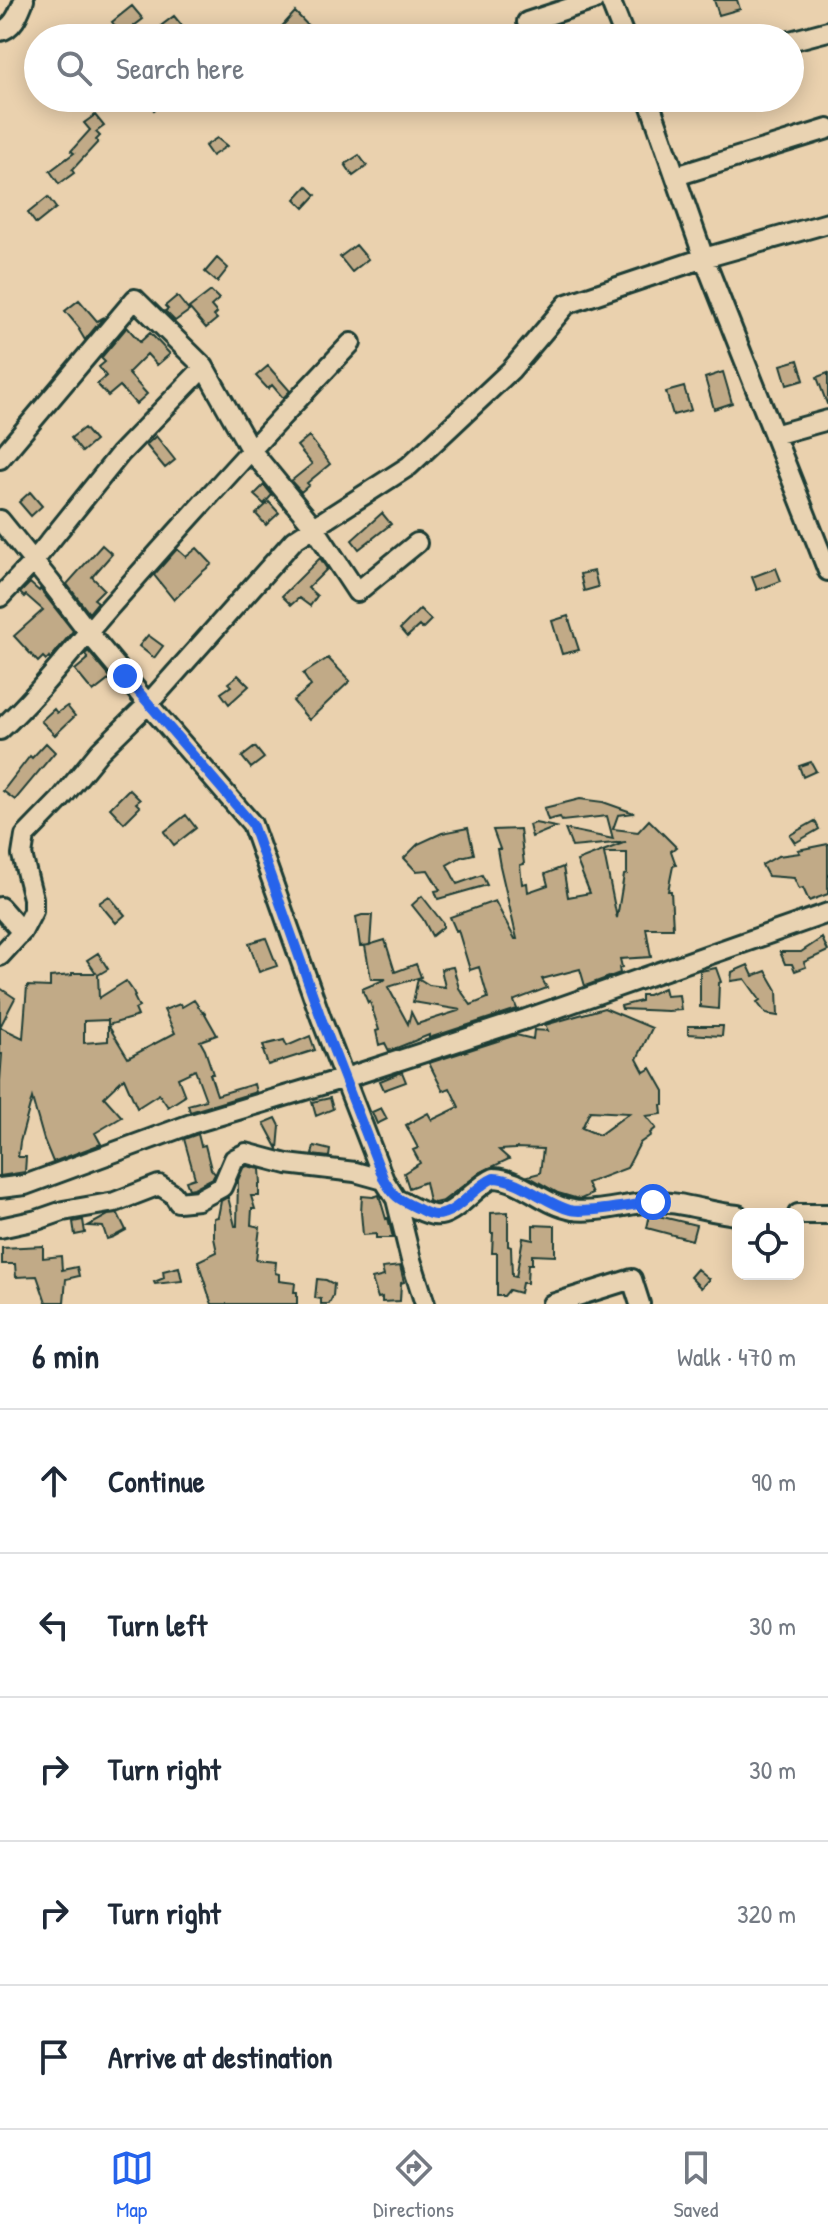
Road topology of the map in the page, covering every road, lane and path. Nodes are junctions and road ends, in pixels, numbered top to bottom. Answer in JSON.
{"nodes":[{"id":1,"x":24,"y":0,"type":"edge"},
{"id":2,"x":594,"y":0,"type":"edge"},
{"id":3,"x":610,"y":0,"type":"edge"},
{"id":4,"x":527,"y":22,"type":"dead end"},
{"id":5,"x":619,"y":24,"type":"edge"},
{"id":6,"x":0,"y":31,"type":"edge"},
{"id":7,"x":828,"y":31,"type":"edge"},
{"id":8,"x":804,"y":37,"type":"edge"},
{"id":9,"x":653,"y":112,"type":"edge"},
{"id":10,"x":828,"y":129,"type":"edge"},
{"id":11,"x":676,"y":176,"type":"junction"},
{"id":12,"x":828,"y":223,"type":"edge"},
{"id":13,"x":704,"y":258,"type":"junction"},
{"id":14,"x":351,"y":343,"type":"dead end"},
{"id":15,"x":204,"y":367,"type":"junction"},
{"id":16,"x":828,"y":420,"type":"edge"},
{"id":17,"x":774,"y":435,"type":"junction"},
{"id":18,"x":250,"y":449,"type":"junction"},
{"id":19,"x":0,"y":459,"type":"edge"},
{"id":20,"x":0,"y":520,"type":"edge"},
{"id":21,"x":314,"y":527,"type":"junction"},
{"id":22,"x":417,"y":543,"type":"dead end"},
{"id":23,"x":34,"y":561,"type":"junction"},
{"id":24,"x":828,"y":571,"type":"edge"},
{"id":25,"x":0,"y":597,"type":"edge"},
{"id":26,"x":88,"y":632,"type":"junction"},
{"id":27,"x":148,"y":704,"type":"junction"},
{"id":28,"x":0,"y":730,"type":"edge"},
{"id":29,"x":0,"y":907,"type":"edge"},
{"id":30,"x":828,"y":913,"type":"edge"},
{"id":31,"x":22,"y":932,"type":"junction"},
{"id":32,"x":0,"y":956,"type":"edge"},
{"id":33,"x":345,"y":1078,"type":"junction"},
{"id":34,"x":384,"y":1180,"type":"junction"},
{"id":35,"x":0,"y":1188,"type":"edge"},
{"id":36,"x":396,"y":1199,"type":"junction"},
{"id":37,"x":732,"y":1214,"type":"edge"},
{"id":38,"x":804,"y":1214,"type":"edge"},
{"id":39,"x":828,"y":1214,"type":"edge"},
{"id":40,"x":0,"y":1228,"type":"edge"},
{"id":41,"x":425,"y":1304,"type":"edge"},
{"id":42,"x":552,"y":1304,"type":"edge"},
{"id":43,"x":640,"y":1304,"type":"edge"}],
"edges":[{"from":1,"to":6,"type":"street"},
{"from":2,"to":4,"type":"street"},
{"from":3,"to":5,"type":"street"},
{"from":7,"to":8,"type":"street"},
{"from":9,"to":11,"type":"street"},
{"from":10,"to":11,"type":"street"},
{"from":11,"to":13,"type":"street"},
{"from":12,"to":13,"type":"street"},
{"from":13,"to":17,"type":"street"},
{"from":13,"to":21,"type":"street"},
{"from":14,"to":18,"type":"street"},
{"from":15,"to":18,"type":"street"},
{"from":15,"to":19,"type":"street"},
{"from":15,"to":23,"type":"street"},
{"from":16,"to":17,"type":"street"},
{"from":17,"to":24,"type":"street"},
{"from":18,"to":21,"type":"street"},
{"from":18,"to":26,"type":"street"},
{"from":20,"to":23,"type":"street"},
{"from":21,"to":22,"type":"street"},
{"from":21,"to":27,"type":"street"},
{"from":23,"to":25,"type":"street"},
{"from":23,"to":26,"type":"street"},
{"from":26,"to":27,"type":"street"},
{"from":26,"to":28,"type":"street"},
{"from":27,"to":31,"type":"street"},
{"from":27,"to":33,"type":"street"},
{"from":29,"to":31,"type":"street"},
{"from":30,"to":33,"type":"street"},
{"from":31,"to":32,"type":"street"},
{"from":33,"to":34,"type":"street"},
{"from":33,"to":35,"type":"street"},
{"from":34,"to":36,"type":"street"},
{"from":34,"to":40,"type":"street"},
{"from":36,"to":37,"type":"street"},
{"from":36,"to":41,"type":"street"},
{"from":38,"to":39,"type":"street"},
{"from":42,"to":43,"type":"street"}]}
